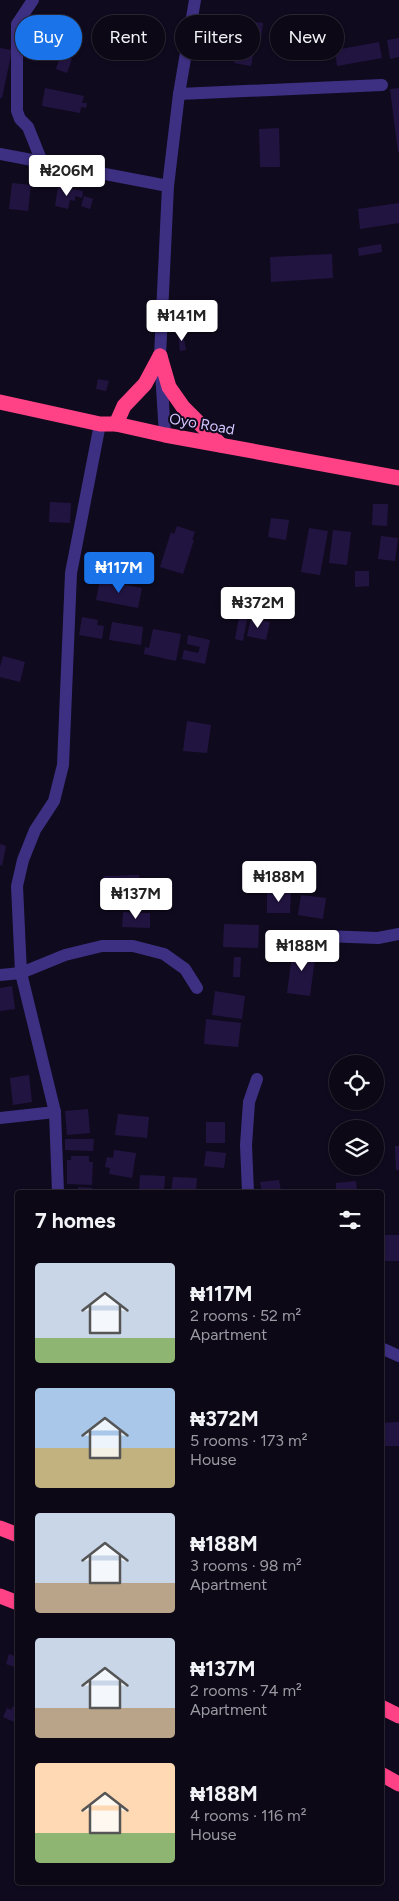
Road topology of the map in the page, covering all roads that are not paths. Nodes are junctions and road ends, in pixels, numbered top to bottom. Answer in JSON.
{"nodes":[{"id":1,"x":33,"y":0,"type":"edge"},
{"id":2,"x":196,"y":0,"type":"edge"},
{"id":3,"x":382,"y":85,"type":"dead end"},
{"id":4,"x":178,"y":94,"type":"junction"},
{"id":5,"x":0,"y":154,"type":"edge"},
{"id":6,"x":42,"y":162,"type":"junction"},
{"id":7,"x":168,"y":186,"type":"junction"},
{"id":8,"x":160,"y":356,"type":"junction"},
{"id":9,"x":0,"y":402,"type":"edge"},
{"id":10,"x":100,"y":424,"type":"junction"},
{"id":11,"x":116,"y":424,"type":"junction"},
{"id":12,"x":165,"y":435,"type":"junction"},
{"id":13,"x":221,"y":445,"type":"junction"},
{"id":14,"x":399,"y":478,"type":"edge"},
{"id":15,"x":399,"y":934,"type":"edge"},
{"id":16,"x":323,"y":936,"type":"dead end"},
{"id":17,"x":21,"y":973,"type":"junction"},
{"id":18,"x":0,"y":975,"type":"edge"},
{"id":19,"x":197,"y":988,"type":"dead end"},
{"id":20,"x":257,"y":1078,"type":"dead end"},
{"id":21,"x":55,"y":1112,"type":"junction"},
{"id":22,"x":0,"y":1118,"type":"edge"},
{"id":23,"x":58,"y":1190,"type":"edge"},
{"id":24,"x":248,"y":1190,"type":"edge"},
{"id":25,"x":384,"y":1349,"type":"edge"},
{"id":26,"x":399,"y":1356,"type":"edge"},
{"id":27,"x":0,"y":1528,"type":"edge"},
{"id":28,"x":15,"y":1534,"type":"edge"},
{"id":29,"x":0,"y":1596,"type":"edge"},
{"id":30,"x":15,"y":1602,"type":"edge"},
{"id":31,"x":384,"y":1708,"type":"edge"},
{"id":32,"x":399,"y":1716,"type":"edge"},
{"id":33,"x":384,"y":1776,"type":"edge"},
{"id":34,"x":399,"y":1784,"type":"edge"}],
"edges":[{"from":1,"to":6,"type":"street"},
{"from":2,"to":4,"type":"street"},
{"from":3,"to":4,"type":"street"},
{"from":4,"to":7,"type":"street"},
{"from":5,"to":6,"type":"street"},
{"from":6,"to":7,"type":"street"},
{"from":7,"to":8,"type":"street"},
{"from":8,"to":11,"type":"highway"},
{"from":8,"to":12,"type":"street"},
{"from":8,"to":13,"type":"highway"},
{"from":9,"to":10,"type":"highway","name":"Oyo Road"},
{"from":10,"to":11,"type":"highway","name":"Oyo Road"},
{"from":10,"to":17,"type":"street"},
{"from":11,"to":12,"type":"highway","name":"Oyo Road"},
{"from":12,"to":13,"type":"highway","name":"Oyo Road"},
{"from":13,"to":14,"type":"highway","name":"Oyo Road"},
{"from":15,"to":16,"type":"street"},
{"from":17,"to":18,"type":"street"},
{"from":17,"to":19,"type":"street"},
{"from":17,"to":21,"type":"street"},
{"from":20,"to":24,"type":"street"},
{"from":21,"to":22,"type":"street"},
{"from":21,"to":23,"type":"street"},
{"from":25,"to":26,"type":"street"},
{"from":27,"to":28,"type":"highway"},
{"from":29,"to":30,"type":"highway"},
{"from":31,"to":32,"type":"highway"},
{"from":33,"to":34,"type":"highway"}]}
